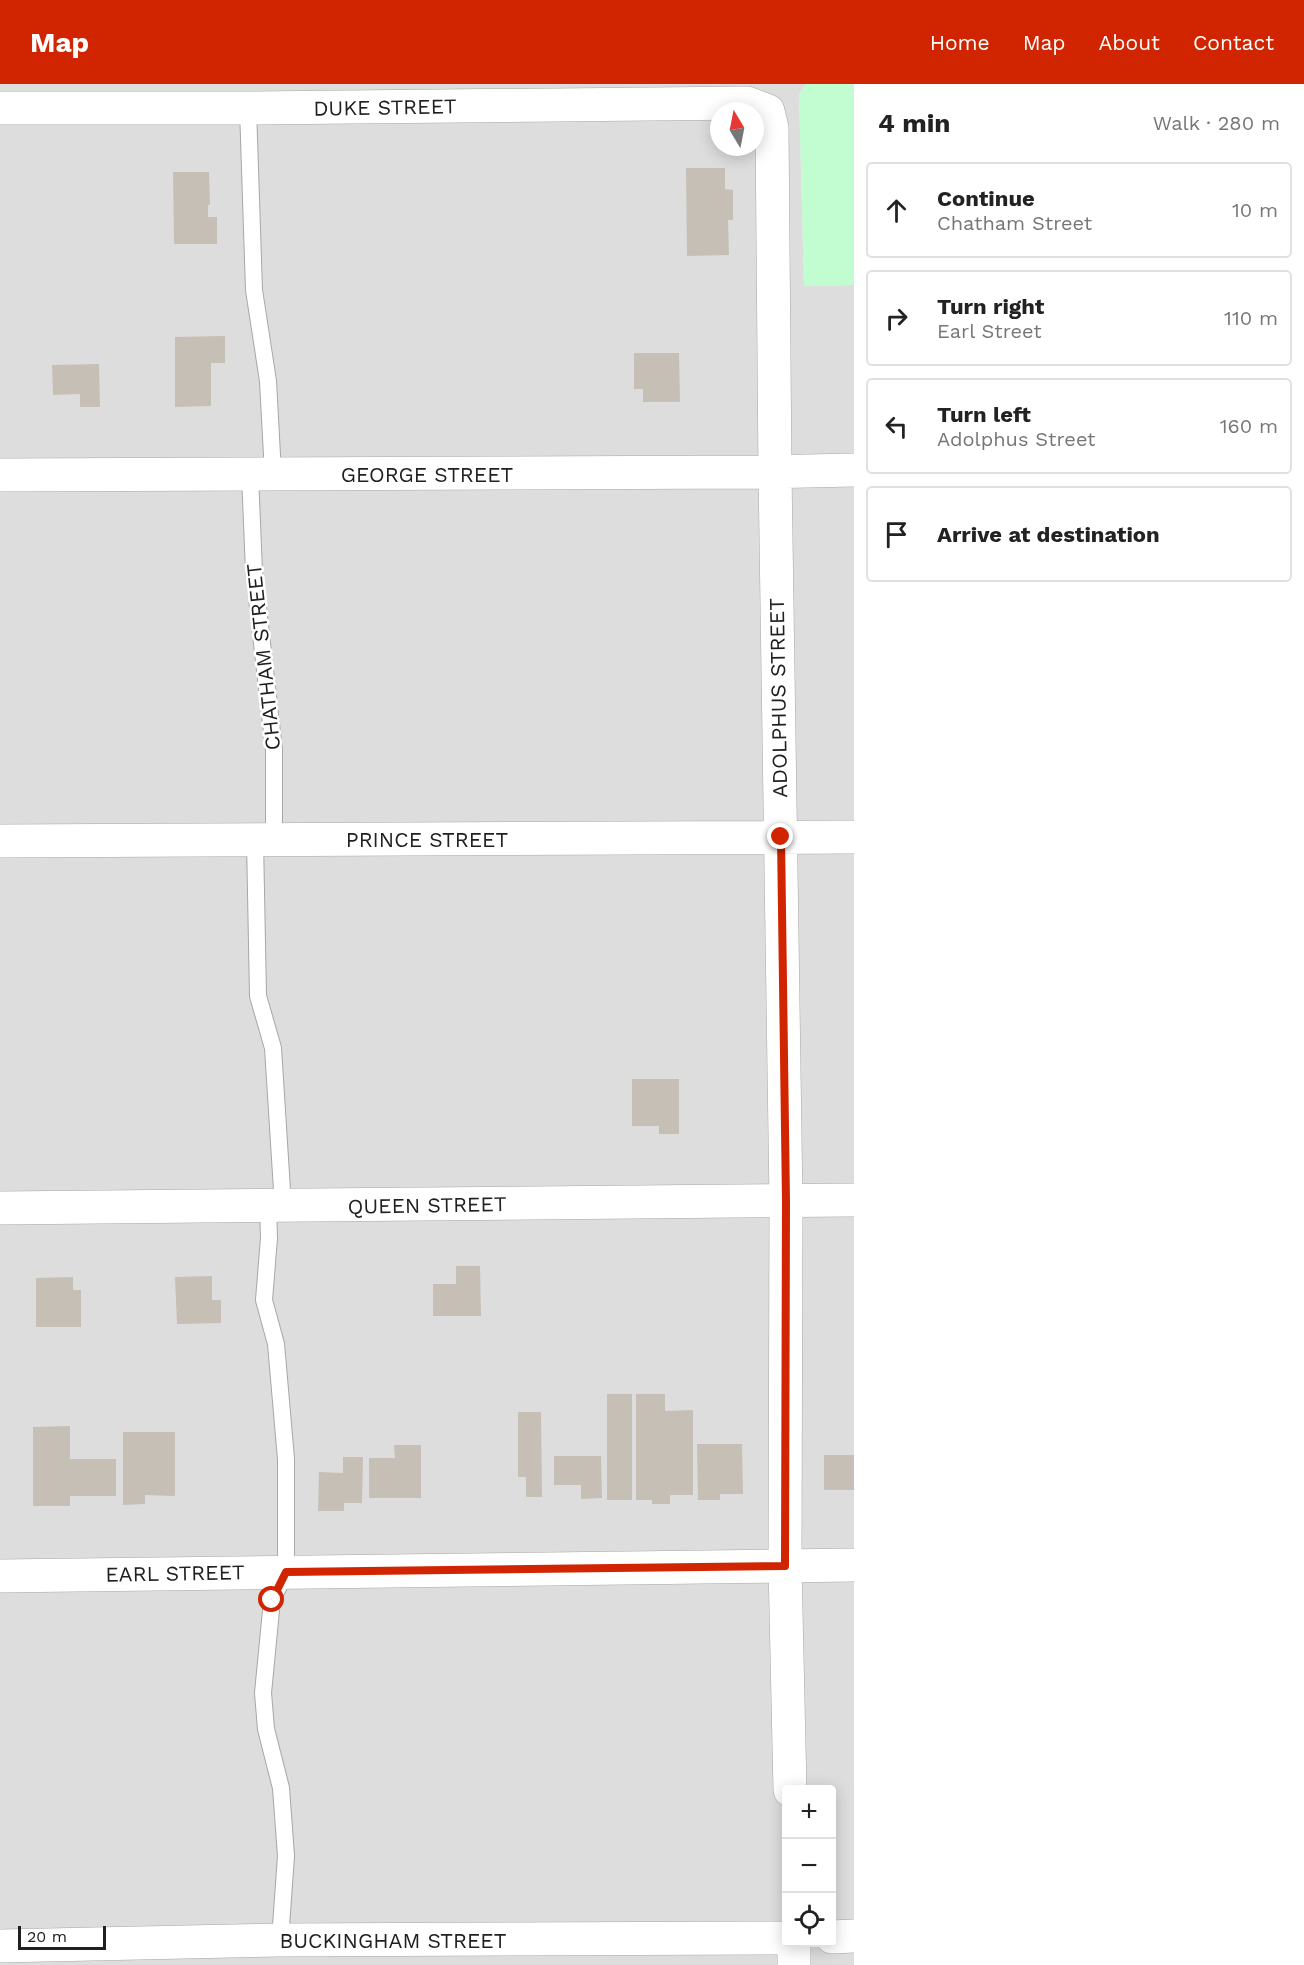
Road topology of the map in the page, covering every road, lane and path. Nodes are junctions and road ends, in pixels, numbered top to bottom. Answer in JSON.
{"nodes":[{"id":1,"x":259,"y":100,"type":"edge"},
{"id":2,"x":0,"y":108,"type":"edge"},
{"id":3,"x":768,"y":111,"type":"joint"},
{"id":4,"x":854,"y":470,"type":"edge"},
{"id":5,"x":775,"y":472,"type":"junction"},
{"id":6,"x":261,"y":474,"type":"junction"},
{"id":7,"x":0,"y":475,"type":"edge"},
{"id":8,"x":781,"y":837,"type":"junction"},
{"id":9,"x":854,"y":837,"type":"edge"},
{"id":10,"x":265,"y":840,"type":"junction"},
{"id":11,"x":0,"y":841,"type":"edge"},
{"id":12,"x":854,"y":1200,"type":"edge"},
{"id":13,"x":786,"y":1201,"type":"junction"},
{"id":14,"x":276,"y":1206,"type":"junction"},
{"id":15,"x":0,"y":1208,"type":"edge"},
{"id":16,"x":854,"y":1565,"type":"edge"},
{"id":17,"x":785,"y":1566,"type":"junction"},
{"id":18,"x":286,"y":1572,"type":"junction"},
{"id":19,"x":0,"y":1576,"type":"edge"},
{"id":20,"x":790,"y":1785,"type":"edge"},
{"id":21,"x":854,"y":1936,"type":"edge"},
{"id":22,"x":836,"y":1937,"type":"edge"},
{"id":23,"x":782,"y":1938,"type":"edge"},
{"id":24,"x":0,"y":1946,"type":"edge"},
{"id":25,"x":794,"y":1947,"type":"edge"},
{"id":26,"x":280,"y":1952,"type":"edge"},
{"id":27,"x":794,"y":1965,"type":"edge"}],
"edges":[{"from":1,"to":2,"type":"street","name":"DUKE STREET"},
{"from":1,"to":3,"type":"street","name":"DUKE STREET"},
{"from":1,"to":6,"type":"lane","name":"CHATHAM STREET"},
{"from":3,"to":5,"type":"street","name":"ADOLPHUS STREET"},
{"from":4,"to":5,"type":"street","name":"GEORGE STREET"},
{"from":5,"to":6,"type":"street","name":"GEORGE STREET"},
{"from":5,"to":8,"type":"street","name":"ADOLPHUS STREET"},
{"from":6,"to":7,"type":"street","name":"GEORGE STREET"},
{"from":6,"to":10,"type":"lane","name":"CHATHAM STREET"},
{"from":8,"to":9,"type":"street","name":"PRINCE STREET"},
{"from":8,"to":10,"type":"street","name":"PRINCE STREET"},
{"from":8,"to":13,"type":"street","name":"ADOLPHUS STREET"},
{"from":10,"to":11,"type":"street","name":"PRINCE STREET"},
{"from":10,"to":14,"type":"lane","name":"CHATHAM STREET"},
{"from":12,"to":13,"type":"street","name":"QUEEN STREET"},
{"from":13,"to":14,"type":"street","name":"QUEEN STREET"},
{"from":13,"to":17,"type":"street","name":"ADOLPHUS STREET"},
{"from":14,"to":15,"type":"street","name":"QUEEN STREET"},
{"from":14,"to":18,"type":"lane","name":"CHATHAM STREET"},
{"from":16,"to":17,"type":"street","name":"EARL STREET"},
{"from":17,"to":18,"type":"street","name":"EARL STREET"},
{"from":17,"to":20,"type":"street","name":"ADOLPHUS STREET"},
{"from":18,"to":19,"type":"street","name":"EARL STREET"},
{"from":18,"to":26,"type":"lane","name":"CHATHAM STREET"},
{"from":21,"to":22,"type":"street"},
{"from":23,"to":26,"type":"street","name":"BUCKINGHAM STREET"},
{"from":24,"to":26,"type":"street","name":"BUCKINGHAM STREET"},
{"from":25,"to":27,"type":"street"}]}
